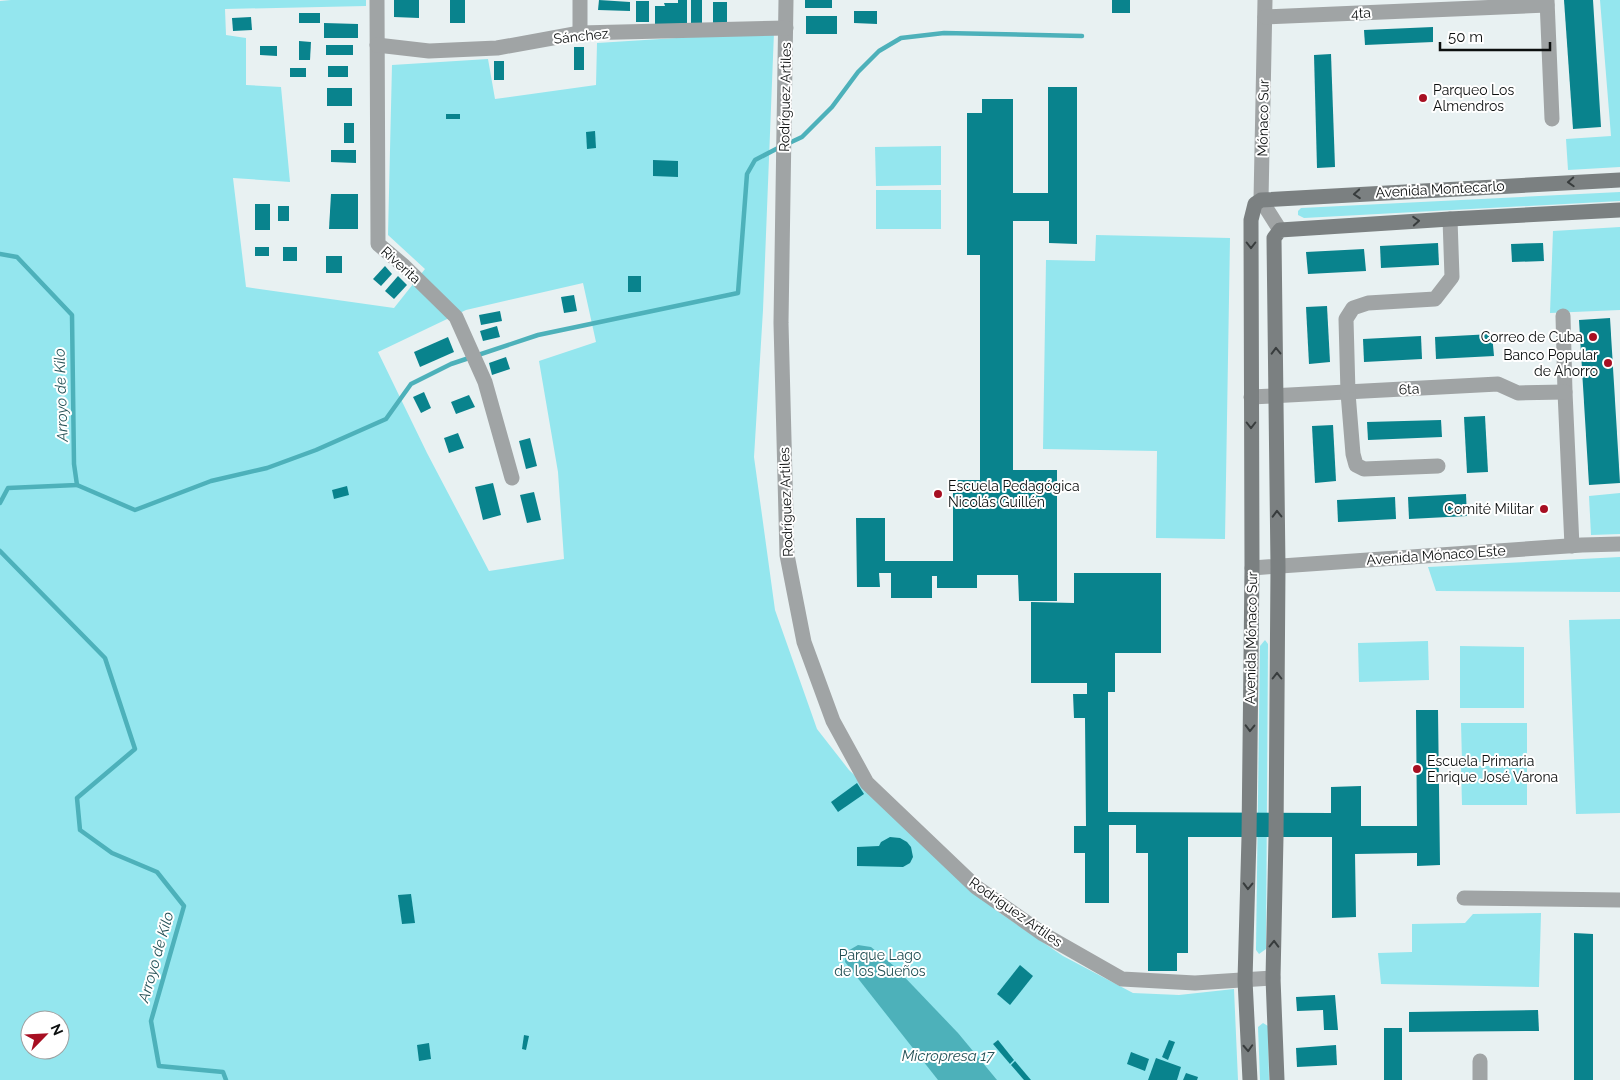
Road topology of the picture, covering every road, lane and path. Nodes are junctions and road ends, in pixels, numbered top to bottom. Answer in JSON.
{"nodes":[{"id":1,"x":377,"y":0,"type":"edge"},
{"id":2,"x":580,"y":0,"type":"edge"},
{"id":3,"x":786,"y":0,"type":"edge"},
{"id":4,"x":1264,"y":0,"type":"edge"},
{"id":5,"x":1547,"y":2,"type":"edge"},
{"id":6,"x":1265,"y":17,"type":"junction"},
{"id":7,"x":786,"y":28,"type":"junction"},
{"id":8,"x":580,"y":33,"type":"junction"},
{"id":9,"x":377,"y":45,"type":"junction"},
{"id":10,"x":1552,"y":118,"type":"dead end"},
{"id":11,"x":1620,"y":180,"type":"edge"},
{"id":12,"x":1261,"y":200,"type":"junction"},
{"id":13,"x":1620,"y":210,"type":"edge"},
{"id":14,"x":1450,"y":219,"type":"junction"},
{"id":15,"x":1280,"y":230,"type":"junction"},
{"id":16,"x":1563,"y":316,"type":"dead end"},
{"id":17,"x":1565,"y":392,"type":"junction"},
{"id":18,"x":1348,"y":393,"type":"junction"},
{"id":19,"x":1276,"y":396,"type":"junction"},
{"id":20,"x":1251,"y":397,"type":"junction"},
{"id":21,"x":1438,"y":466,"type":"dead end"},
{"id":22,"x":512,"y":478,"type":"dead end"},
{"id":23,"x":1620,"y":544,"type":"edge"},
{"id":24,"x":1572,"y":546,"type":"junction"},
{"id":25,"x":1278,"y":567,"type":"junction"},
{"id":26,"x":1252,"y":568,"type":"junction"},
{"id":27,"x":1464,"y":898,"type":"dead end"},
{"id":28,"x":1620,"y":900,"type":"edge"},
{"id":29,"x":1273,"y":978,"type":"junction"},
{"id":30,"x":1245,"y":980,"type":"junction"},
{"id":31,"x":1480,"y":1062,"type":"dead end"},
{"id":32,"x":1250,"y":1080,"type":"edge"},
{"id":33,"x":1277,"y":1080,"type":"edge"},
{"id":34,"x":1480,"y":1080,"type":"edge"}],
"edges":[{"from":1,"to":9,"type":"street","name":"Riverita"},
{"from":2,"to":8,"type":"street"},
{"from":3,"to":7,"type":"street","name":"Rodríguez Artiles"},
{"from":4,"to":6,"type":"street","name":"Mónaco Sur"},
{"from":5,"to":6,"type":"street","name":"4ta"},
{"from":5,"to":10,"type":"street"},
{"from":6,"to":12,"type":"street","name":"Mónaco Sur"},
{"from":7,"to":8,"type":"street","name":"Sánchez"},
{"from":7,"to":30,"type":"street","name":"Rodríguez Artiles"},
{"from":8,"to":9,"type":"street","name":"Sánchez"},
{"from":9,"to":22,"type":"street","name":"Riverita"},
{"from":11,"to":12,"type":"main road","name":"Avenida Montecarlo","one_way":true},
{"from":12,"to":15,"type":"street"},
{"from":12,"to":20,"type":"main road","name":"Avenida Mónaco Sur","one_way":true},
{"from":13,"to":14,"type":"main road"},
{"from":15,"to":14,"type":"main road","one_way":true},
{"from":14,"to":18,"type":"street"},
{"from":19,"to":15,"type":"main road","name":"Avenida Mónaco Sur","one_way":true},
{"from":16,"to":17,"type":"street"},
{"from":17,"to":18,"type":"street","name":"6ta"},
{"from":17,"to":24,"type":"street"},
{"from":18,"to":19,"type":"street","name":"6ta"},
{"from":18,"to":21,"type":"street"},
{"from":19,"to":20,"type":"street","name":"6ta"},
{"from":25,"to":19,"type":"main road","name":"Avenida Mónaco Sur","one_way":true},
{"from":20,"to":26,"type":"main road","name":"Avenida Mónaco Sur","one_way":true},
{"from":23,"to":24,"type":"street","name":"Avenida Mónaco Este"},
{"from":24,"to":25,"type":"street","name":"Avenida Mónaco Este"},
{"from":25,"to":26,"type":"street","name":"Avenida Mónaco Este"},
{"from":29,"to":25,"type":"main road","name":"Avenida Mónaco Sur","one_way":true},
{"from":26,"to":30,"type":"main road","name":"Avenida Mónaco Sur","one_way":true},
{"from":27,"to":28,"type":"street"},
{"from":29,"to":30,"type":"street","name":"Rodríguez Artiles"},
{"from":29,"to":33,"type":"main road","name":"Avenida Mónaco Sur"},
{"from":30,"to":32,"type":"main road","name":"Avenida Mónaco Sur","one_way":true},
{"from":31,"to":34,"type":"street"}]}
